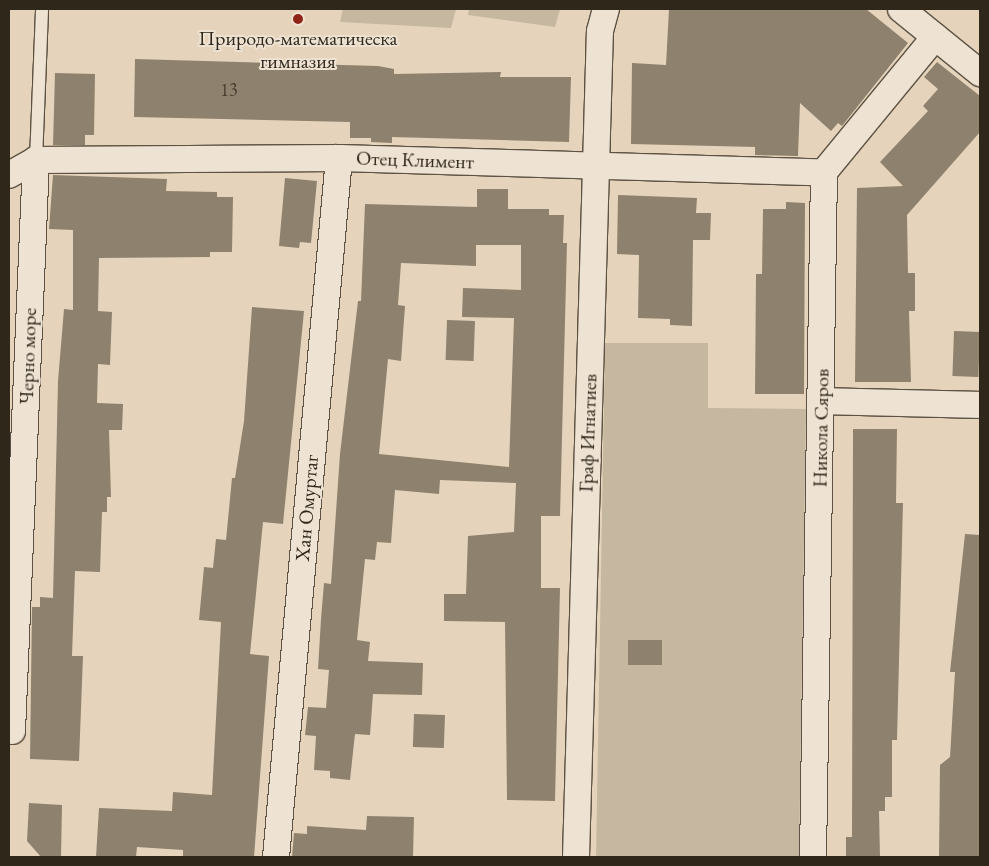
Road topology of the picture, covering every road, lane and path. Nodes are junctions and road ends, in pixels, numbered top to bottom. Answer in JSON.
{"nodes":[{"id":1,"x":42,"y":9,"type":"edge"},
{"id":2,"x":606,"y":9,"type":"edge"},
{"id":3,"x":901,"y":9,"type":"edge"},
{"id":4,"x":935,"y":37,"type":"junction"},
{"id":5,"x":980,"y":73,"type":"edge"},
{"id":6,"x":339,"y":158,"type":"junction"},
{"id":7,"x":36,"y":160,"type":"junction"},
{"id":8,"x":596,"y":165,"type":"junction"},
{"id":9,"x":824,"y":172,"type":"junction"},
{"id":10,"x":9,"y":175,"type":"edge"},
{"id":11,"x":821,"y":401,"type":"junction"},
{"id":12,"x":980,"y":405,"type":"edge"},
{"id":13,"x":12,"y":731,"type":"dead end"},
{"id":14,"x":276,"y":857,"type":"edge"},
{"id":15,"x":576,"y":857,"type":"edge"},
{"id":16,"x":814,"y":857,"type":"edge"}],
"edges":[{"from":1,"to":7,"type":"lane"},
{"from":2,"to":8,"type":"street","name":"Граф Игнатиев"},
{"from":3,"to":4,"type":"street"},
{"from":4,"to":5,"type":"street"},
{"from":4,"to":9,"type":"street"},
{"from":6,"to":7,"type":"street","name":"Отец Климент"},
{"from":6,"to":8,"type":"street","name":"Отец Климент"},
{"from":6,"to":14,"type":"street","name":"Хан Омуртаг"},
{"from":7,"to":10,"type":"street","name":"Отец Климент"},
{"from":7,"to":13,"type":"street","name":"Черно море"},
{"from":8,"to":9,"type":"street","name":"Отец Климент"},
{"from":8,"to":15,"type":"street","name":"Граф Игнатиев"},
{"from":9,"to":11,"type":"street","name":"Никола Сяров"},
{"from":11,"to":12,"type":"street"},
{"from":11,"to":16,"type":"street","name":"Никола Сяров"}]}
